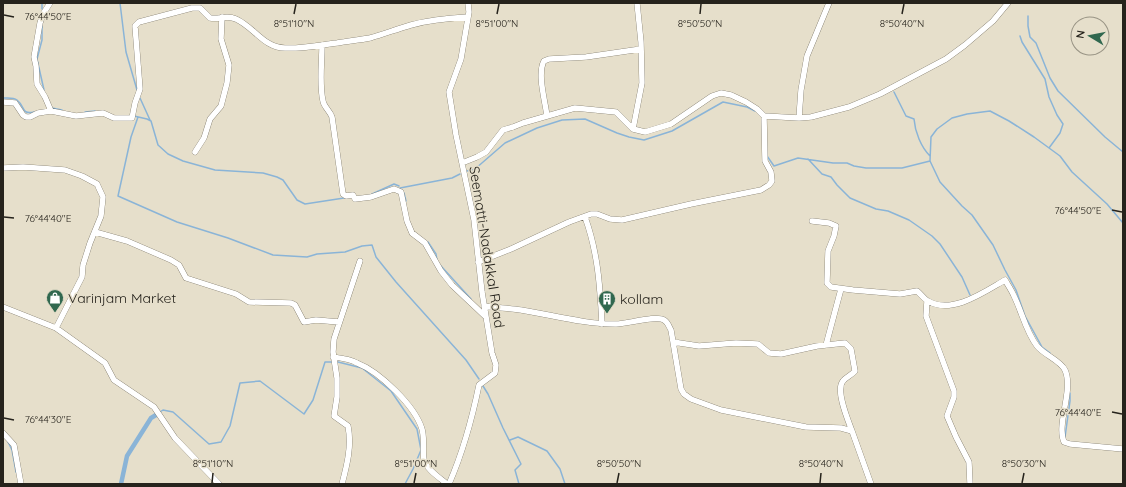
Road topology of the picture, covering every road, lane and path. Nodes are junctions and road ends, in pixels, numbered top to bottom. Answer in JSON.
{"nodes":[{"id":1,"x":50,"y":3,"type":"edge"},
{"id":2,"x":468,"y":3,"type":"edge"},
{"id":3,"x":637,"y":3,"type":"edge"},
{"id":4,"x":830,"y":3,"type":"edge"},
{"id":5,"x":1008,"y":3,"type":"edge"},
{"id":6,"x":222,"y":17,"type":"junction"},
{"id":7,"x":468,"y":17,"type":"junction"},
{"id":8,"x":322,"y":45,"type":"junction"},
{"id":9,"x":641,"y":49,"type":"junction"},
{"id":10,"x":3,"y":102,"type":"edge"},
{"id":11,"x":50,"y":110,"type":"junction"},
{"id":12,"x":547,"y":116,"type":"junction"},
{"id":13,"x":764,"y":116,"type":"junction"},
{"id":14,"x":799,"y":118,"type":"junction"},
{"id":15,"x":633,"y":128,"type":"junction"},
{"id":16,"x":195,"y":152,"type":"dead end"},
{"id":17,"x":462,"y":163,"type":"junction"},
{"id":18,"x":3,"y":168,"type":"edge"},
{"id":19,"x":585,"y":218,"type":"junction"},
{"id":20,"x":812,"y":221,"type":"dead end"},
{"id":21,"x":95,"y":232,"type":"junction"},
{"id":22,"x":360,"y":262,"type":"dead end"},
{"id":23,"x":478,"y":262,"type":"junction"},
{"id":24,"x":841,"y":289,"type":"junction"},
{"id":25,"x":927,"y":301,"type":"junction"},
{"id":26,"x":484,"y":306,"type":"junction"},
{"id":27,"x":3,"y":307,"type":"edge"},
{"id":28,"x":486,"y":317,"type":"junction"},
{"id":29,"x":339,"y":322,"type":"junction"},
{"id":30,"x":602,"y":324,"type":"junction"},
{"id":31,"x":56,"y":328,"type":"junction"},
{"id":32,"x":673,"y":342,"type":"junction"},
{"id":33,"x":826,"y":345,"type":"junction"},
{"id":34,"x":334,"y":357,"type":"junction"},
{"id":35,"x":852,"y":430,"type":"junction"},
{"id":36,"x":3,"y":433,"type":"edge"},
{"id":37,"x":1123,"y":449,"type":"edge"},
{"id":38,"x":21,"y":484,"type":"edge"},
{"id":39,"x":219,"y":484,"type":"edge"},
{"id":40,"x":342,"y":484,"type":"edge"},
{"id":41,"x":448,"y":484,"type":"edge"},
{"id":42,"x":871,"y":484,"type":"edge"},
{"id":43,"x":970,"y":484,"type":"edge"}],
"edges":[{"from":1,"to":11,"type":"street"},
{"from":2,"to":7,"type":"street","name":"Seematti-Nadakkal Road"},
{"from":3,"to":9,"type":"street"},
{"from":4,"to":14,"type":"street"},
{"from":5,"to":14,"type":"street"},
{"from":6,"to":8,"type":"street"},
{"from":6,"to":11,"type":"street"},
{"from":6,"to":16,"type":"street"},
{"from":7,"to":8,"type":"street"},
{"from":7,"to":17,"type":"street","name":"Seematti-Nadakkal Road"},
{"from":8,"to":28,"type":"street"},
{"from":9,"to":12,"type":"street"},
{"from":9,"to":15,"type":"street"},
{"from":10,"to":11,"type":"street"},
{"from":12,"to":15,"type":"street"},
{"from":12,"to":17,"type":"street"},
{"from":13,"to":14,"type":"street"},
{"from":13,"to":15,"type":"street"},
{"from":13,"to":19,"type":"street"},
{"from":17,"to":23,"type":"street","name":"Seematti-Nadakkal Road"},
{"from":18,"to":21,"type":"street"},
{"from":19,"to":23,"type":"street"},
{"from":19,"to":30,"type":"street"},
{"from":20,"to":24,"type":"street"},
{"from":21,"to":29,"type":"street"},
{"from":21,"to":31,"type":"street"},
{"from":22,"to":29,"type":"street"},
{"from":23,"to":26,"type":"street","name":"Seematti-Nadakkal Road"},
{"from":24,"to":25,"type":"street"},
{"from":24,"to":33,"type":"street"},
{"from":25,"to":37,"type":"street"},
{"from":25,"to":43,"type":"street"},
{"from":26,"to":28,"type":"street","name":"Seematti-Nadakkal Road"},
{"from":26,"to":30,"type":"street"},
{"from":27,"to":31,"type":"street"},
{"from":28,"to":41,"type":"street","name":"Seematti-Nadakkal Road"},
{"from":29,"to":34,"type":"street"},
{"from":30,"to":32,"type":"street"},
{"from":31,"to":39,"type":"street"},
{"from":32,"to":33,"type":"street"},
{"from":32,"to":35,"type":"street"},
{"from":33,"to":35,"type":"street"},
{"from":34,"to":40,"type":"street"},
{"from":34,"to":41,"type":"street"},
{"from":35,"to":42,"type":"street"},
{"from":36,"to":38,"type":"street"}]}
